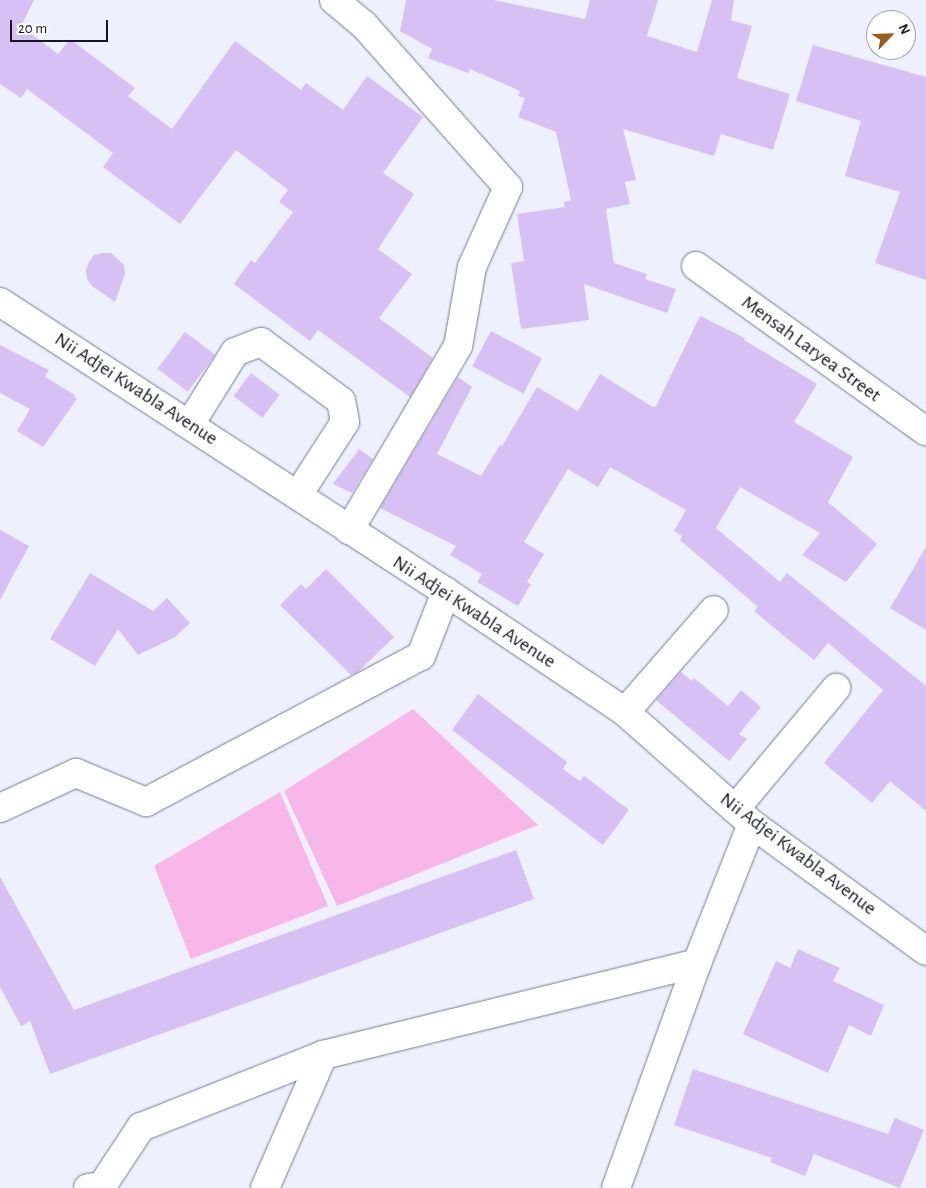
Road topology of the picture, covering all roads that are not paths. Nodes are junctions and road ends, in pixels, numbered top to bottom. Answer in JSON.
{"nodes":[{"id":1,"x":334,"y":0,"type":"edge"},
{"id":2,"x":696,"y":266,"type":"dead end"},
{"id":3,"x":0,"y":302,"type":"edge"},
{"id":4,"x":190,"y":424,"type":"junction"},
{"id":5,"x":926,"y":431,"type":"edge"},
{"id":6,"x":298,"y":495,"type":"junction"},
{"id":7,"x":349,"y":530,"type":"junction"},
{"id":8,"x":446,"y":592,"type":"junction"},
{"id":9,"x":714,"y":610,"type":"dead end"},
{"id":10,"x":836,"y":688,"type":"dead end"},
{"id":11,"x":625,"y":712,"type":"junction"},
{"id":12,"x":0,"y":808,"type":"edge"},
{"id":13,"x":744,"y":816,"type":"junction"},
{"id":14,"x":926,"y":951,"type":"edge"},
{"id":15,"x":697,"y":963,"type":"junction"},
{"id":16,"x":323,"y":1055,"type":"junction"},
{"id":17,"x":97,"y":1187,"type":"edge"},
{"id":18,"x":265,"y":1188,"type":"edge"},
{"id":19,"x":616,"y":1188,"type":"edge"}],
"edges":[{"from":1,"to":7,"type":"street"},
{"from":2,"to":5,"type":"street","name":"Mensah Laryea Street"},
{"from":3,"to":4,"type":"street","name":"Nii Adjei Kwabla Avenue"},
{"from":4,"to":6,"type":"street","name":"Nii Adjei Kwabla Avenue"},
{"from":4,"to":6,"type":"street"},
{"from":6,"to":7,"type":"street","name":"Nii Adjei Kwabla Avenue"},
{"from":7,"to":8,"type":"street","name":"Nii Adjei Kwabla Avenue"},
{"from":8,"to":11,"type":"street","name":"Nii Adjei Kwabla Avenue"},
{"from":8,"to":12,"type":"street"},
{"from":9,"to":11,"type":"street"},
{"from":10,"to":13,"type":"street"},
{"from":11,"to":13,"type":"street","name":"Nii Adjei Kwabla Avenue"},
{"from":13,"to":14,"type":"street","name":"Nii Adjei Kwabla Avenue"},
{"from":13,"to":15,"type":"street"},
{"from":15,"to":16,"type":"street"},
{"from":15,"to":19,"type":"street"},
{"from":16,"to":17,"type":"street"},
{"from":16,"to":18,"type":"street"}]}
